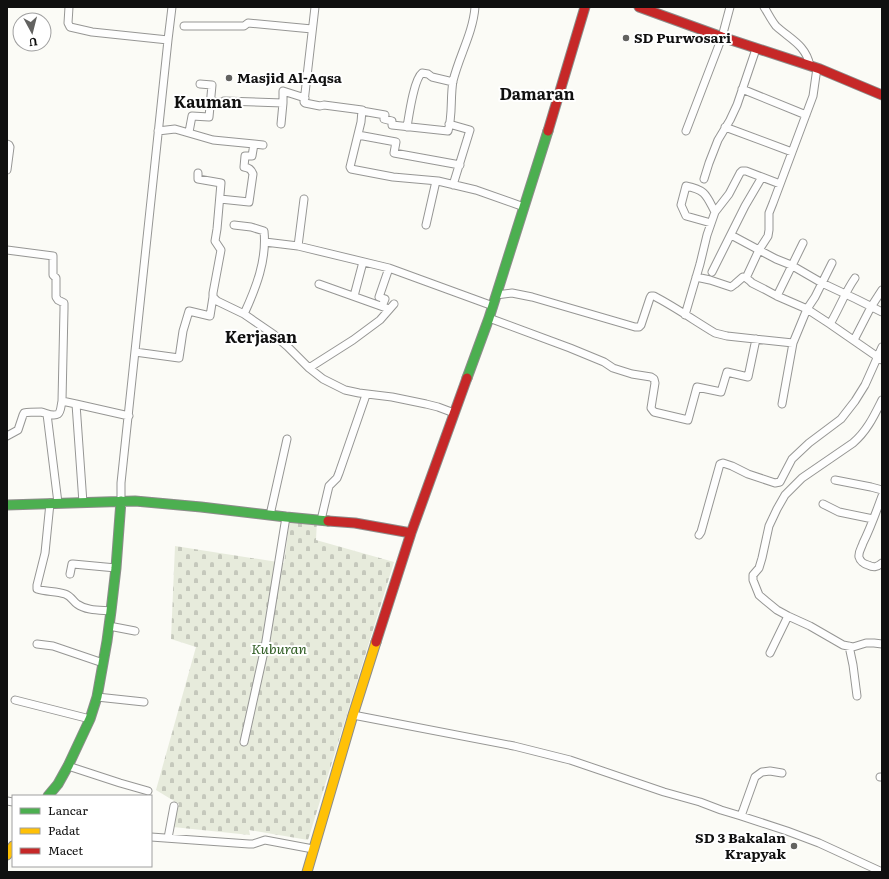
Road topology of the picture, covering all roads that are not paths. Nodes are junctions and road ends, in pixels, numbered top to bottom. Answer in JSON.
{"nodes":[{"id":1,"x":69,"y":7,"type":"edge"},
{"id":2,"x":172,"y":7,"type":"edge"},
{"id":3,"x":315,"y":7,"type":"edge"},
{"id":4,"x":475,"y":7,"type":"edge"},
{"id":5,"x":585,"y":7,"type":"edge"},
{"id":6,"x":639,"y":7,"type":"edge"},
{"id":7,"x":730,"y":7,"type":"edge"},
{"id":8,"x":764,"y":7,"type":"edge"},
{"id":9,"x":184,"y":26,"type":"dead end"},
{"id":10,"x":312,"y":29,"type":"junction"},
{"id":11,"x":722,"y":37,"type":"junction"},
{"id":12,"x":168,"y":40,"type":"junction"},
{"id":13,"x":756,"y":49,"type":"junction"},
{"id":14,"x":813,"y":67,"type":"junction"},
{"id":15,"x":453,"y":82,"type":"junction"},
{"id":16,"x":200,"y":84,"type":"dead end"},
{"id":17,"x":742,"y":89,"type":"junction"},
{"id":18,"x":882,"y":95,"type":"edge"},
{"id":19,"x":305,"y":98,"type":"junction"},
{"id":20,"x":211,"y":101,"type":"junction"},
{"id":21,"x":283,"y":103,"type":"junction"},
{"id":22,"x":362,"y":111,"type":"junction"},
{"id":23,"x":806,"y":115,"type":"junction"},
{"id":24,"x":281,"y":124,"type":"dead end"},
{"id":25,"x":449,"y":124,"type":"junction"},
{"id":26,"x":407,"y":127,"type":"junction"},
{"id":27,"x":726,"y":127,"type":"junction"},
{"id":28,"x":158,"y":131,"type":"junction"},
{"id":29,"x":686,"y":131,"type":"dead end"},
{"id":30,"x":189,"y":132,"type":"junction"},
{"id":31,"x":358,"y":136,"type":"junction"},
{"id":32,"x":7,"y":144,"type":"edge"},
{"id":33,"x":254,"y":144,"type":"junction"},
{"id":34,"x":263,"y":145,"type":"dead end"},
{"id":35,"x":792,"y":152,"type":"junction"},
{"id":36,"x":460,"y":165,"type":"junction"},
{"id":37,"x":7,"y":170,"type":"edge"},
{"id":38,"x":198,"y":173,"type":"dead end"},
{"id":39,"x":762,"y":177,"type":"junction"},
{"id":40,"x":704,"y":179,"type":"dead end"},
{"id":41,"x":436,"y":181,"type":"junction"},
{"id":42,"x":780,"y":184,"type":"junction"},
{"id":43,"x":454,"y":185,"type":"junction"},
{"id":44,"x":220,"y":199,"type":"junction"},
{"id":45,"x":304,"y":199,"type":"dead end"},
{"id":46,"x":524,"y":207,"type":"junction"},
{"id":47,"x":715,"y":212,"type":"junction"},
{"id":48,"x":711,"y":223,"type":"junction"},
{"id":49,"x":234,"y":225,"type":"dead end"},
{"id":50,"x":426,"y":225,"type":"dead end"},
{"id":51,"x":731,"y":235,"type":"junction"},
{"id":52,"x":265,"y":242,"type":"junction"},
{"id":53,"x":803,"y":243,"type":"dead end"},
{"id":54,"x":298,"y":246,"type":"junction"},
{"id":55,"x":7,"y":250,"type":"edge"},
{"id":56,"x":759,"y":250,"type":"junction"},
{"id":57,"x":362,"y":262,"type":"junction"},
{"id":58,"x":832,"y":263,"type":"dead end"},
{"id":59,"x":791,"y":265,"type":"junction"},
{"id":60,"x":389,"y":268,"type":"junction"},
{"id":61,"x":712,"y":272,"type":"dead end"},
{"id":62,"x":696,"y":277,"type":"junction"},
{"id":63,"x":746,"y":278,"type":"junction"},
{"id":64,"x":855,"y":278,"type":"dead end"},
{"id":65,"x":822,"y":283,"type":"junction"},
{"id":66,"x":319,"y":284,"type":"dead end"},
{"id":67,"x":882,"y":290,"type":"edge"},
{"id":68,"x":845,"y":294,"type":"junction"},
{"id":69,"x":496,"y":295,"type":"junction"},
{"id":70,"x":354,"y":296,"type":"junction"},
{"id":71,"x":777,"y":296,"type":"junction"},
{"id":72,"x":213,"y":297,"type":"junction"},
{"id":73,"x":382,"y":306,"type":"junction"},
{"id":74,"x":493,"y":306,"type":"junction"},
{"id":75,"x":871,"y":307,"type":"junction"},
{"id":76,"x":807,"y":309,"type":"junction"},
{"id":77,"x":882,"y":312,"type":"edge"},
{"id":78,"x":244,"y":314,"type":"junction"},
{"id":79,"x":685,"y":315,"type":"junction"},
{"id":80,"x":489,"y":318,"type":"junction"},
{"id":81,"x":830,"y":324,"type":"junction"},
{"id":82,"x":756,"y":340,"type":"junction"},
{"id":83,"x":854,"y":340,"type":"junction"},
{"id":84,"x":793,"y":343,"type":"junction"},
{"id":85,"x":882,"y":347,"type":"edge"},
{"id":86,"x":135,"y":352,"type":"junction"},
{"id":87,"x":880,"y":358,"type":"edge"},
{"id":88,"x":309,"y":368,"type":"junction"},
{"id":89,"x":366,"y":394,"type":"junction"},
{"id":90,"x":882,"y":400,"type":"edge"},
{"id":91,"x":62,"y":402,"type":"junction"},
{"id":92,"x":76,"y":404,"type":"junction"},
{"id":93,"x":782,"y":404,"type":"dead end"},
{"id":94,"x":454,"y":413,"type":"junction"},
{"id":95,"x":47,"y":414,"type":"junction"},
{"id":96,"x":129,"y":416,"type":"junction"},
{"id":97,"x":7,"y":436,"type":"edge"},
{"id":98,"x":287,"y":439,"type":"dead end"},
{"id":99,"x":835,"y":480,"type":"dead end"},
{"id":100,"x":882,"y":490,"type":"edge"},
{"id":101,"x":882,"y":496,"type":"edge"},
{"id":102,"x":121,"y":501,"type":"junction"},
{"id":103,"x":54,"y":503,"type":"junction"},
{"id":104,"x":82,"y":503,"type":"junction"},
{"id":105,"x":823,"y":504,"type":"dead end"},
{"id":106,"x":7,"y":505,"type":"edge"},
{"id":107,"x":270,"y":515,"type":"junction"},
{"id":108,"x":286,"y":517,"type":"junction"},
{"id":109,"x":873,"y":519,"type":"junction"},
{"id":110,"x":321,"y":520,"type":"junction"},
{"id":111,"x":411,"y":532,"type":"junction"},
{"id":112,"x":699,"y":535,"type":"dead end"},
{"id":113,"x":882,"y":563,"type":"edge"},
{"id":114,"x":116,"y":568,"type":"junction"},
{"id":115,"x":70,"y":574,"type":"dead end"},
{"id":116,"x":111,"y":611,"type":"junction"},
{"id":117,"x":788,"y":616,"type":"junction"},
{"id":118,"x":109,"y":626,"type":"junction"},
{"id":119,"x":135,"y":631,"type":"dead end"},
{"id":120,"x":37,"y":644,"type":"dead end"},
{"id":121,"x":882,"y":644,"type":"edge"},
{"id":122,"x":849,"y":646,"type":"junction"},
{"id":123,"x":770,"y":653,"type":"dead end"},
{"id":124,"x":103,"y":663,"type":"junction"},
{"id":125,"x":97,"y":696,"type":"junction"},
{"id":126,"x":857,"y":696,"type":"dead end"},
{"id":127,"x":15,"y":700,"type":"dead end"},
{"id":128,"x":144,"y":702,"type":"dead end"},
{"id":129,"x":353,"y":715,"type":"junction"},
{"id":130,"x":90,"y":719,"type":"junction"},
{"id":131,"x":244,"y":742,"type":"dead end"},
{"id":132,"x":68,"y":766,"type":"junction"},
{"id":133,"x":782,"y":773,"type":"dead end"},
{"id":134,"x":148,"y":791,"type":"dead end"},
{"id":135,"x":49,"y":795,"type":"edge"},
{"id":136,"x":174,"y":806,"type":"dead end"},
{"id":137,"x":741,"y":816,"type":"junction"},
{"id":138,"x":152,"y":837,"type":"edge"},
{"id":139,"x":168,"y":838,"type":"junction"},
{"id":140,"x":313,"y":849,"type":"junction"},
{"id":141,"x":878,"y":871,"type":"edge"},
{"id":142,"x":307,"y":872,"type":"edge"}],
"edges":[{"from":1,"to":12,"type":"street"},
{"from":2,"to":12,"type":"street"},
{"from":3,"to":10,"type":"street"},
{"from":4,"to":15,"type":"street"},
{"from":5,"to":46,"type":"main road"},
{"from":6,"to":11,"type":"main road"},
{"from":7,"to":11,"type":"street"},
{"from":8,"to":14,"type":"street"},
{"from":9,"to":10,"type":"street"},
{"from":10,"to":19,"type":"street"},
{"from":11,"to":13,"type":"main road"},
{"from":11,"to":29,"type":"street"},
{"from":12,"to":28,"type":"street"},
{"from":13,"to":14,"type":"main road"},
{"from":13,"to":17,"type":"street"},
{"from":14,"to":18,"type":"main road"},
{"from":14,"to":23,"type":"street"},
{"from":15,"to":25,"type":"street"},
{"from":15,"to":26,"type":"street"},
{"from":16,"to":20,"type":"street"},
{"from":17,"to":23,"type":"street"},
{"from":17,"to":27,"type":"street"},
{"from":19,"to":21,"type":"street"},
{"from":19,"to":22,"type":"street"},
{"from":20,"to":21,"type":"street"},
{"from":20,"to":30,"type":"street"},
{"from":21,"to":24,"type":"street"},
{"from":22,"to":26,"type":"street"},
{"from":22,"to":31,"type":"street"},
{"from":23,"to":35,"type":"street"},
{"from":25,"to":26,"type":"street"},
{"from":25,"to":36,"type":"street"},
{"from":27,"to":35,"type":"street"},
{"from":27,"to":40,"type":"street"},
{"from":28,"to":30,"type":"street"},
{"from":28,"to":86,"type":"street"},
{"from":30,"to":33,"type":"street"},
{"from":31,"to":36,"type":"street"},
{"from":31,"to":41,"type":"street"},
{"from":32,"to":37,"type":"street"},
{"from":33,"to":34,"type":"street"},
{"from":33,"to":44,"type":"street"},
{"from":35,"to":42,"type":"street"},
{"from":36,"to":43,"type":"street"},
{"from":38,"to":44,"type":"street"},
{"from":39,"to":42,"type":"street"},
{"from":39,"to":47,"type":"street"},
{"from":39,"to":51,"type":"street"},
{"from":41,"to":43,"type":"street"},
{"from":41,"to":50,"type":"street"},
{"from":42,"to":56,"type":"street"},
{"from":43,"to":46,"type":"street"},
{"from":44,"to":72,"type":"street"},
{"from":45,"to":54,"type":"street"},
{"from":46,"to":69,"type":"main road"},
{"from":47,"to":48,"type":"street"},
{"from":47,"to":48,"type":"street"},
{"from":48,"to":62,"type":"street"},
{"from":49,"to":52,"type":"street"},
{"from":51,"to":56,"type":"street"},
{"from":51,"to":61,"type":"street"},
{"from":52,"to":54,"type":"street"},
{"from":52,"to":78,"type":"street"},
{"from":53,"to":59,"type":"street"},
{"from":54,"to":57,"type":"street"},
{"from":55,"to":91,"type":"street"},
{"from":56,"to":59,"type":"street"},
{"from":56,"to":63,"type":"street"},
{"from":57,"to":60,"type":"street"},
{"from":57,"to":70,"type":"street"},
{"from":58,"to":65,"type":"street"},
{"from":59,"to":65,"type":"street"},
{"from":59,"to":71,"type":"street"},
{"from":60,"to":73,"type":"street"},
{"from":60,"to":74,"type":"street"},
{"from":62,"to":63,"type":"street"},
{"from":62,"to":79,"type":"street"},
{"from":63,"to":71,"type":"street"},
{"from":64,"to":68,"type":"street"},
{"from":65,"to":68,"type":"street"},
{"from":65,"to":76,"type":"street"},
{"from":66,"to":70,"type":"street"},
{"from":67,"to":75,"type":"street"},
{"from":68,"to":75,"type":"street"},
{"from":68,"to":81,"type":"street"},
{"from":69,"to":74,"type":"main road"},
{"from":69,"to":79,"type":"street"},
{"from":70,"to":73,"type":"street"},
{"from":71,"to":76,"type":"street"},
{"from":72,"to":78,"type":"street"},
{"from":72,"to":86,"type":"street"},
{"from":73,"to":88,"type":"street"},
{"from":74,"to":80,"type":"main road"},
{"from":75,"to":77,"type":"street"},
{"from":75,"to":83,"type":"street"},
{"from":76,"to":81,"type":"street"},
{"from":76,"to":84,"type":"street"},
{"from":78,"to":88,"type":"street"},
{"from":79,"to":82,"type":"street"},
{"from":80,"to":82,"type":"street"},
{"from":80,"to":94,"type":"main road"},
{"from":81,"to":83,"type":"street"},
{"from":82,"to":84,"type":"street"},
{"from":83,"to":87,"type":"street"},
{"from":84,"to":93,"type":"street"},
{"from":85,"to":87,"type":"street"},
{"from":86,"to":96,"type":"street"},
{"from":87,"to":112,"type":"street"},
{"from":88,"to":89,"type":"street"},
{"from":89,"to":94,"type":"street"},
{"from":89,"to":110,"type":"street"},
{"from":90,"to":117,"type":"street"},
{"from":91,"to":92,"type":"street"},
{"from":91,"to":95,"type":"street"},
{"from":92,"to":96,"type":"street"},
{"from":92,"to":104,"type":"street"},
{"from":94,"to":111,"type":"main road"},
{"from":95,"to":97,"type":"street"},
{"from":95,"to":103,"type":"street"},
{"from":96,"to":102,"type":"street"},
{"from":98,"to":107,"type":"street"},
{"from":99,"to":100,"type":"street"},
{"from":101,"to":109,"type":"street"},
{"from":102,"to":104,"type":"main road"},
{"from":102,"to":107,"type":"main road"},
{"from":102,"to":114,"type":"main road"},
{"from":103,"to":104,"type":"main road"},
{"from":103,"to":106,"type":"main road"},
{"from":103,"to":116,"type":"street"},
{"from":105,"to":109,"type":"street"},
{"from":107,"to":108,"type":"main road"},
{"from":108,"to":110,"type":"main road"},
{"from":108,"to":131,"type":"street"},
{"from":109,"to":113,"type":"street"},
{"from":110,"to":111,"type":"main road"},
{"from":111,"to":129,"type":"main road"},
{"from":114,"to":115,"type":"street"},
{"from":114,"to":116,"type":"main road"},
{"from":116,"to":118,"type":"main road"},
{"from":117,"to":122,"type":"street"},
{"from":117,"to":123,"type":"street"},
{"from":118,"to":119,"type":"street"},
{"from":118,"to":124,"type":"main road"},
{"from":120,"to":124,"type":"street"},
{"from":121,"to":122,"type":"street"},
{"from":122,"to":126,"type":"street"},
{"from":124,"to":125,"type":"main road"},
{"from":125,"to":128,"type":"street"},
{"from":125,"to":130,"type":"main road"},
{"from":127,"to":130,"type":"street"},
{"from":129,"to":137,"type":"street"},
{"from":129,"to":140,"type":"main road"},
{"from":130,"to":132,"type":"main road"},
{"from":132,"to":134,"type":"street"},
{"from":132,"to":135,"type":"main road"},
{"from":133,"to":137,"type":"street"},
{"from":136,"to":139,"type":"street"},
{"from":137,"to":141,"type":"street"},
{"from":138,"to":139,"type":"street"},
{"from":139,"to":140,"type":"street"},
{"from":140,"to":142,"type":"main road"}]}
